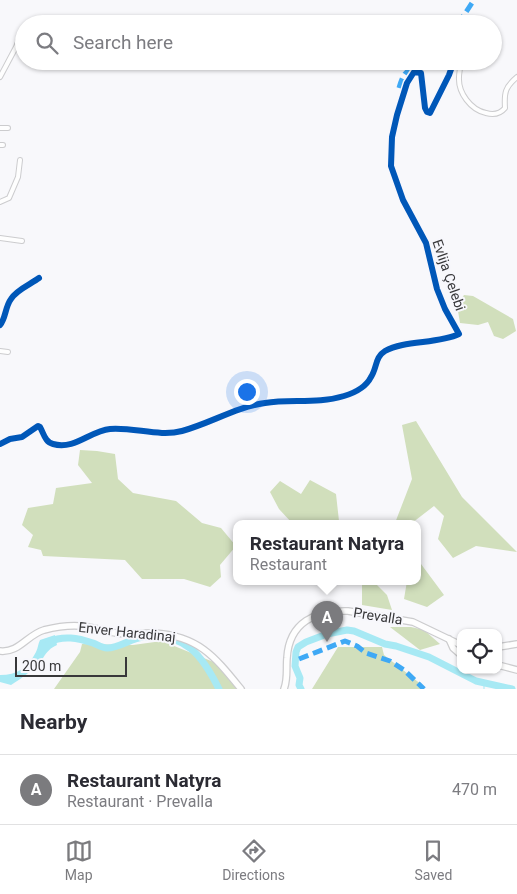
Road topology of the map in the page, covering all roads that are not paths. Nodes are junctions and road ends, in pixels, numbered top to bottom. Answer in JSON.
{"nodes":[{"id":1,"x":15,"y":50,"type":"edge"},
{"id":2,"x":451,"y":70,"type":"edge"},
{"id":3,"x":459,"y":70,"type":"edge"},
{"id":4,"x":0,"y":77,"type":"edge"},
{"id":5,"x":517,"y":77,"type":"edge"},
{"id":6,"x":0,"y":128,"type":"edge"},
{"id":7,"x":8,"y":128,"type":"dead end"},
{"id":8,"x":20,"y":160,"type":"dead end"},
{"id":9,"x":0,"y":202,"type":"edge"},
{"id":10,"x":0,"y":238,"type":"edge"},
{"id":11,"x":22,"y":241,"type":"dead end"},
{"id":12,"x":39,"y":278,"type":"dead end"},
{"id":13,"x":0,"y":325,"type":"edge"},
{"id":14,"x":0,"y":350,"type":"edge"},
{"id":15,"x":8,"y":352,"type":"dead end"},
{"id":16,"x":0,"y":444,"type":"edge"},
{"id":17,"x":449,"y":639,"type":"junction"},
{"id":18,"x":457,"y":644,"type":"edge"},
{"id":19,"x":517,"y":644,"type":"edge"},
{"id":20,"x":502,"y":647,"type":"edge"},
{"id":21,"x":0,"y":651,"type":"edge"},
{"id":22,"x":457,"y":652,"type":"edge"},
{"id":23,"x":502,"y":666,"type":"edge"},
{"id":24,"x":517,"y":670,"type":"edge"},
{"id":25,"x":241,"y":689,"type":"edge"},
{"id":26,"x":284,"y":689,"type":"edge"}],
"edges":[{"from":1,"to":4,"type":"street"},
{"from":2,"to":16,"type":"street","name":"Evlija Çelebi"},
{"from":3,"to":5,"type":"street"},
{"from":6,"to":7,"type":"street"},
{"from":8,"to":9,"type":"street"},
{"from":10,"to":11,"type":"street"},
{"from":12,"to":13,"type":"street"},
{"from":14,"to":15,"type":"street"},
{"from":17,"to":18,"type":"main road","name":"Prevalla"},
{"from":17,"to":22,"type":"main road"},
{"from":17,"to":26,"type":"main road","name":"Prevalla"},
{"from":19,"to":20,"type":"main road"},
{"from":21,"to":25,"type":"main road","name":"Enver Haradinaj"},
{"from":23,"to":24,"type":"main road"}]}
